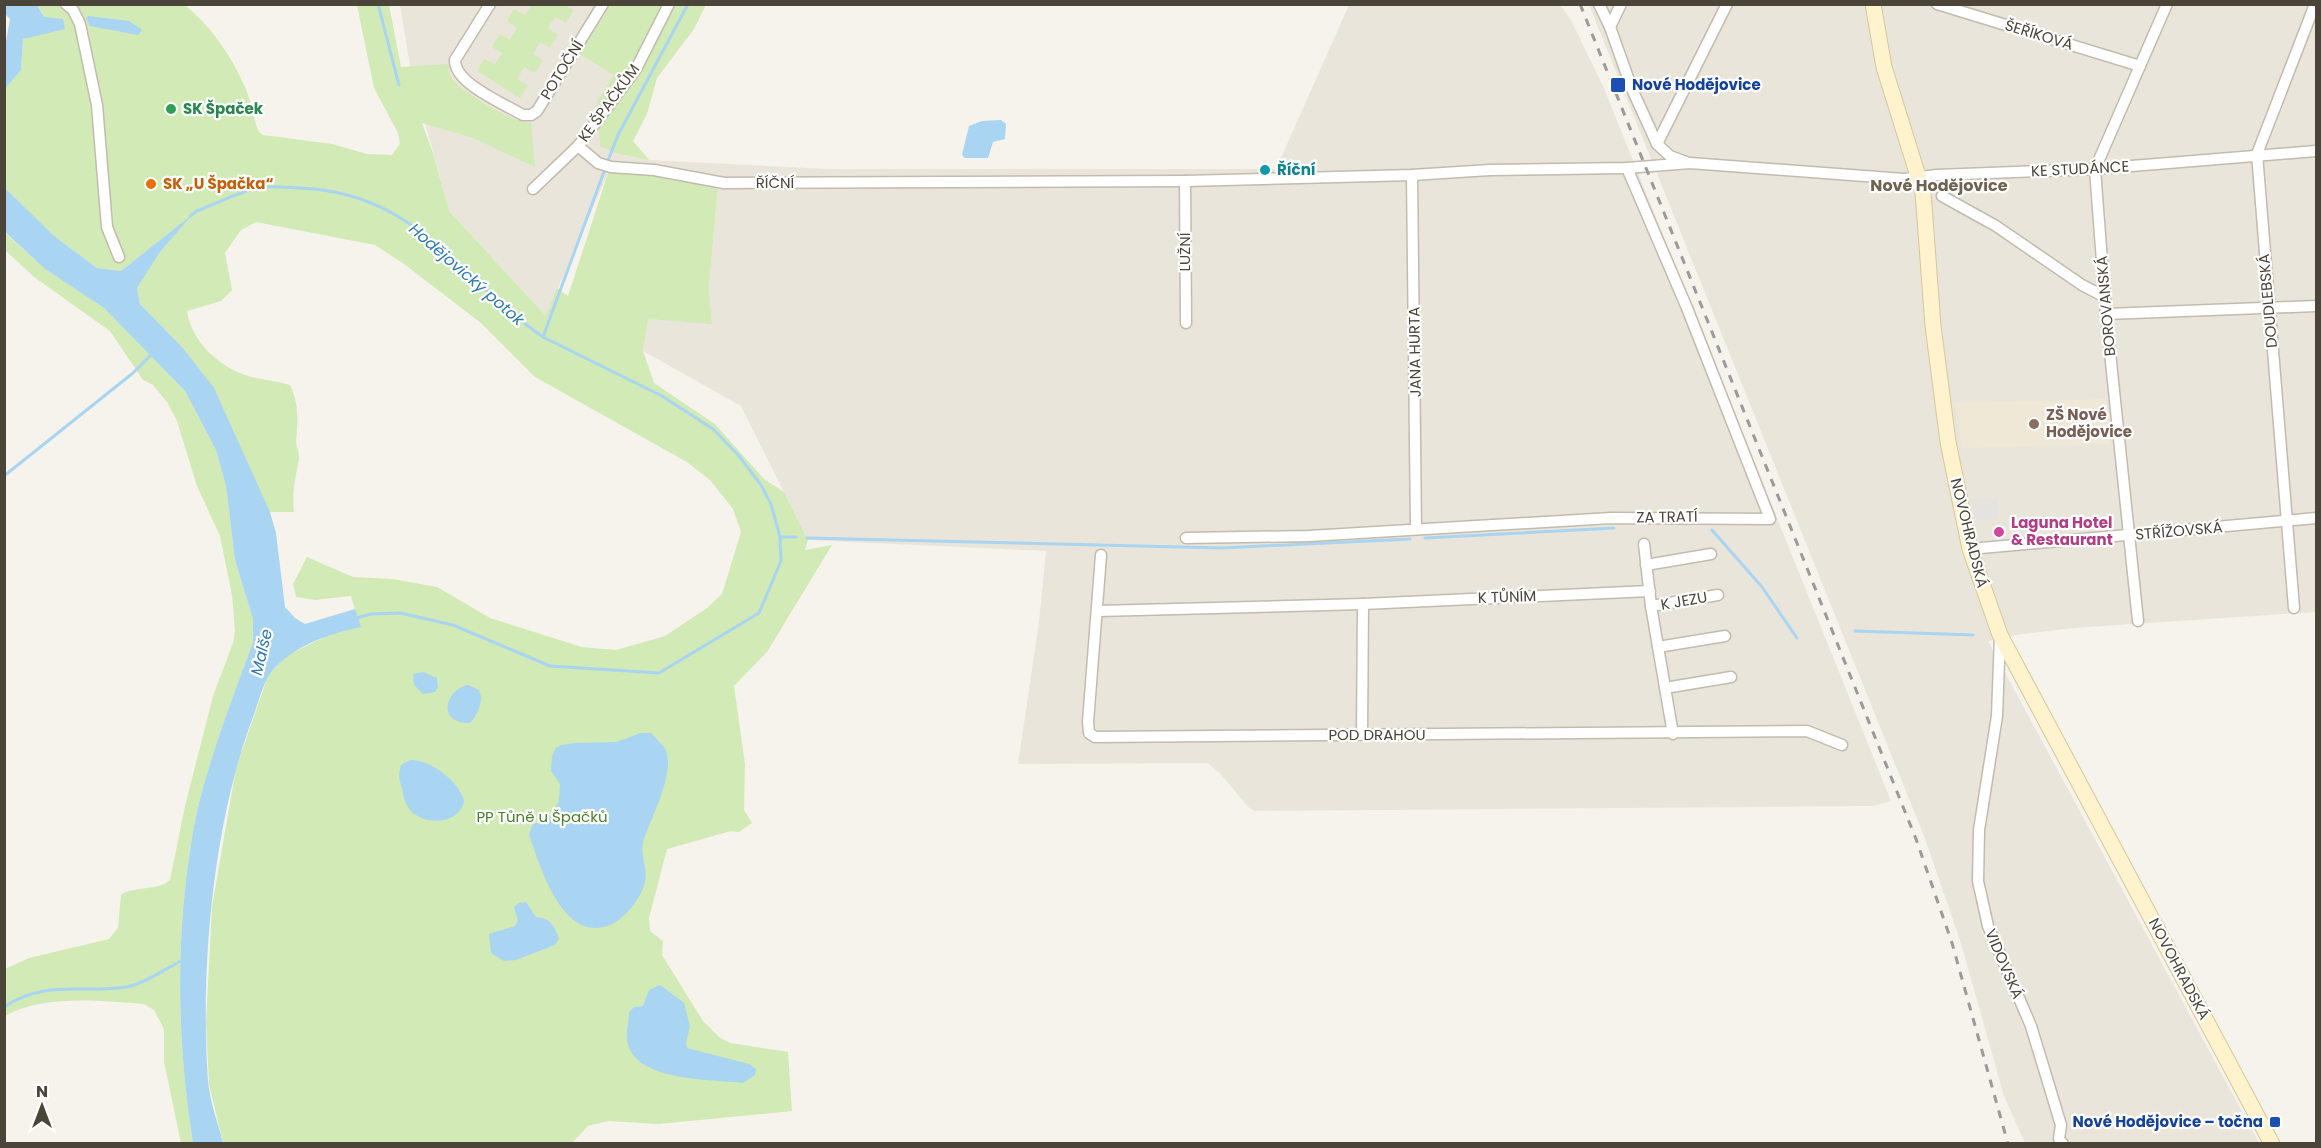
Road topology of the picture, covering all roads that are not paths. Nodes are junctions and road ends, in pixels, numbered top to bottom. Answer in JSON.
{"nodes":[{"id":1,"x":66,"y":4,"type":"edge"},
{"id":2,"x":490,"y":4,"type":"edge"},
{"id":3,"x":603,"y":4,"type":"edge"},
{"id":4,"x":669,"y":4,"type":"edge"},
{"id":5,"x":1599,"y":4,"type":"edge"},
{"id":6,"x":1621,"y":4,"type":"edge"},
{"id":7,"x":1727,"y":4,"type":"edge"},
{"id":8,"x":1873,"y":4,"type":"edge"},
{"id":9,"x":1937,"y":4,"type":"edge"},
{"id":10,"x":2167,"y":4,"type":"edge"},
{"id":11,"x":2315,"y":4,"type":"edge"},
{"id":12,"x":1610,"y":27,"type":"junction"},
{"id":13,"x":2140,"y":66,"type":"junction"},
{"id":14,"x":1657,"y":144,"type":"junction"},
{"id":15,"x":578,"y":146,"type":"junction"},
{"id":16,"x":2316,"y":151,"type":"edge"},
{"id":17,"x":2257,"y":154,"type":"junction"},
{"id":18,"x":1690,"y":163,"type":"junction"},
{"id":19,"x":1627,"y":168,"type":"junction"},
{"id":20,"x":2095,"y":169,"type":"junction"},
{"id":21,"x":1412,"y":175,"type":"junction"},
{"id":22,"x":1920,"y":177,"type":"junction"},
{"id":23,"x":1185,"y":181,"type":"junction"},
{"id":24,"x":533,"y":189,"type":"dead end"},
{"id":25,"x":1942,"y":196,"type":"dead end"},
{"id":26,"x":119,"y":257,"type":"dead end"},
{"id":27,"x":2105,"y":297,"type":"junction"},
{"id":28,"x":2316,"y":306,"type":"edge"},
{"id":29,"x":2268,"y":308,"type":"junction"},
{"id":30,"x":2106,"y":314,"type":"junction"},
{"id":31,"x":1186,"y":323,"type":"dead end"},
{"id":32,"x":2316,"y":518,"type":"edge"},
{"id":33,"x":2287,"y":521,"type":"junction"},
{"id":34,"x":1416,"y":529,"type":"junction"},
{"id":35,"x":2128,"y":535,"type":"junction"},
{"id":36,"x":1186,"y":538,"type":"dead end"},
{"id":37,"x":1644,"y":544,"type":"dead end"},
{"id":38,"x":1970,"y":549,"type":"junction"},
{"id":39,"x":1711,"y":554,"type":"dead end"},
{"id":40,"x":1101,"y":555,"type":"dead end"},
{"id":41,"x":1646,"y":565,"type":"junction"},
{"id":42,"x":1650,"y":591,"type":"junction"},
{"id":43,"x":1718,"y":595,"type":"dead end"},
{"id":44,"x":1363,"y":604,"type":"junction"},
{"id":45,"x":1651,"y":606,"type":"junction"},
{"id":46,"x":2294,"y":608,"type":"dead end"},
{"id":47,"x":1098,"y":611,"type":"junction"},
{"id":48,"x":2138,"y":621,"type":"dead end"},
{"id":49,"x":2000,"y":635,"type":"junction"},
{"id":50,"x":1725,"y":636,"type":"dead end"},
{"id":51,"x":1658,"y":647,"type":"junction"},
{"id":52,"x":1731,"y":677,"type":"dead end"},
{"id":53,"x":1665,"y":688,"type":"junction"},
{"id":54,"x":1362,"y":734,"type":"junction"},
{"id":55,"x":1672,"y":734,"type":"junction"},
{"id":56,"x":1842,"y":745,"type":"dead end"},
{"id":57,"x":2063,"y":1143,"type":"edge"},
{"id":58,"x":2272,"y":1143,"type":"edge"}],
"edges":[{"from":1,"to":26,"type":"street"},
{"from":2,"to":3,"type":"street","name":"POTOČNÍ"},
{"from":4,"to":15,"type":"street","name":"KE ŠPAČKŮM"},
{"from":5,"to":12,"type":"street"},
{"from":6,"to":12,"type":"street"},
{"from":7,"to":14,"type":"street"},
{"from":8,"to":22,"type":"main road","name":"NOVOHRADSKÁ"},
{"from":9,"to":13,"type":"street","name":"ŠEŘÍKOVÁ"},
{"from":10,"to":13,"type":"street","name":"BOROVANSKÁ"},
{"from":11,"to":17,"type":"street","name":"DOUDLEBSKÁ"},
{"from":12,"to":14,"type":"street"},
{"from":13,"to":20,"type":"street","name":"BOROVANSKÁ"},
{"from":14,"to":18,"type":"street"},
{"from":15,"to":23,"type":"street","name":"ŘÍČNÍ"},
{"from":15,"to":24,"type":"street","name":"KE ŠPAČKŮM"},
{"from":16,"to":17,"type":"street","name":"KE STUDÁNCE"},
{"from":17,"to":20,"type":"street","name":"KE STUDÁNCE"},
{"from":17,"to":29,"type":"street","name":"DOUDLEBSKÁ"},
{"from":18,"to":19,"type":"street","name":"KE STUDÁNCE"},
{"from":18,"to":22,"type":"street","name":"KE STUDÁNCE"},
{"from":19,"to":21,"type":"street","name":"ŘÍČNÍ"},
{"from":19,"to":34,"type":"street","name":"ZA TRATÍ"},
{"from":20,"to":22,"type":"street","name":"KE STUDÁNCE"},
{"from":20,"to":27,"type":"street","name":"BOROVANSKÁ"},
{"from":21,"to":23,"type":"street","name":"ŘÍČNÍ"},
{"from":21,"to":34,"type":"street","name":"JANA HURTA"},
{"from":22,"to":38,"type":"main road","name":"NOVOHRADSKÁ"},
{"from":23,"to":31,"type":"street","name":"LUŽNÍ"},
{"from":25,"to":27,"type":"street"},
{"from":27,"to":30,"type":"street","name":"BOROVANSKÁ"},
{"from":28,"to":29,"type":"street"},
{"from":29,"to":30,"type":"street"},
{"from":29,"to":33,"type":"street","name":"DOUDLEBSKÁ"},
{"from":30,"to":35,"type":"street","name":"BOROVANSKÁ"},
{"from":32,"to":33,"type":"street","name":"STŘÍŽOVSKÁ"},
{"from":33,"to":35,"type":"street","name":"STŘÍŽOVSKÁ"},
{"from":33,"to":46,"type":"street","name":"DOUDLEBSKÁ"},
{"from":34,"to":36,"type":"street","name":"ZA TRATÍ"},
{"from":35,"to":38,"type":"street","name":"STŘÍŽOVSKÁ"},
{"from":35,"to":48,"type":"street","name":"BOROVANSKÁ"},
{"from":37,"to":41,"type":"street","name":"K JEZU"},
{"from":38,"to":49,"type":"main road","name":"NOVOHRADSKÁ"},
{"from":39,"to":41,"type":"street"},
{"from":40,"to":47,"type":"street","name":"POD DRAHOU"},
{"from":41,"to":42,"type":"street","name":"K JEZU"},
{"from":42,"to":44,"type":"street","name":"K TŮNÍM"},
{"from":42,"to":45,"type":"street","name":"K JEZU"},
{"from":43,"to":45,"type":"street","name":"K JEZU"},
{"from":44,"to":47,"type":"street","name":"K TŮNÍM"},
{"from":44,"to":54,"type":"street"},
{"from":45,"to":51,"type":"street","name":"K JEZU"},
{"from":47,"to":54,"type":"street","name":"POD DRAHOU"},
{"from":49,"to":57,"type":"street","name":"VIDOVSKÁ"},
{"from":49,"to":58,"type":"main road","name":"NOVOHRADSKÁ"},
{"from":50,"to":51,"type":"street"},
{"from":51,"to":53,"type":"street","name":"K JEZU"},
{"from":52,"to":53,"type":"street"},
{"from":53,"to":55,"type":"street","name":"K JEZU"},
{"from":54,"to":55,"type":"street","name":"POD DRAHOU"},
{"from":55,"to":56,"type":"street","name":"POD DRAHOU"}]}
